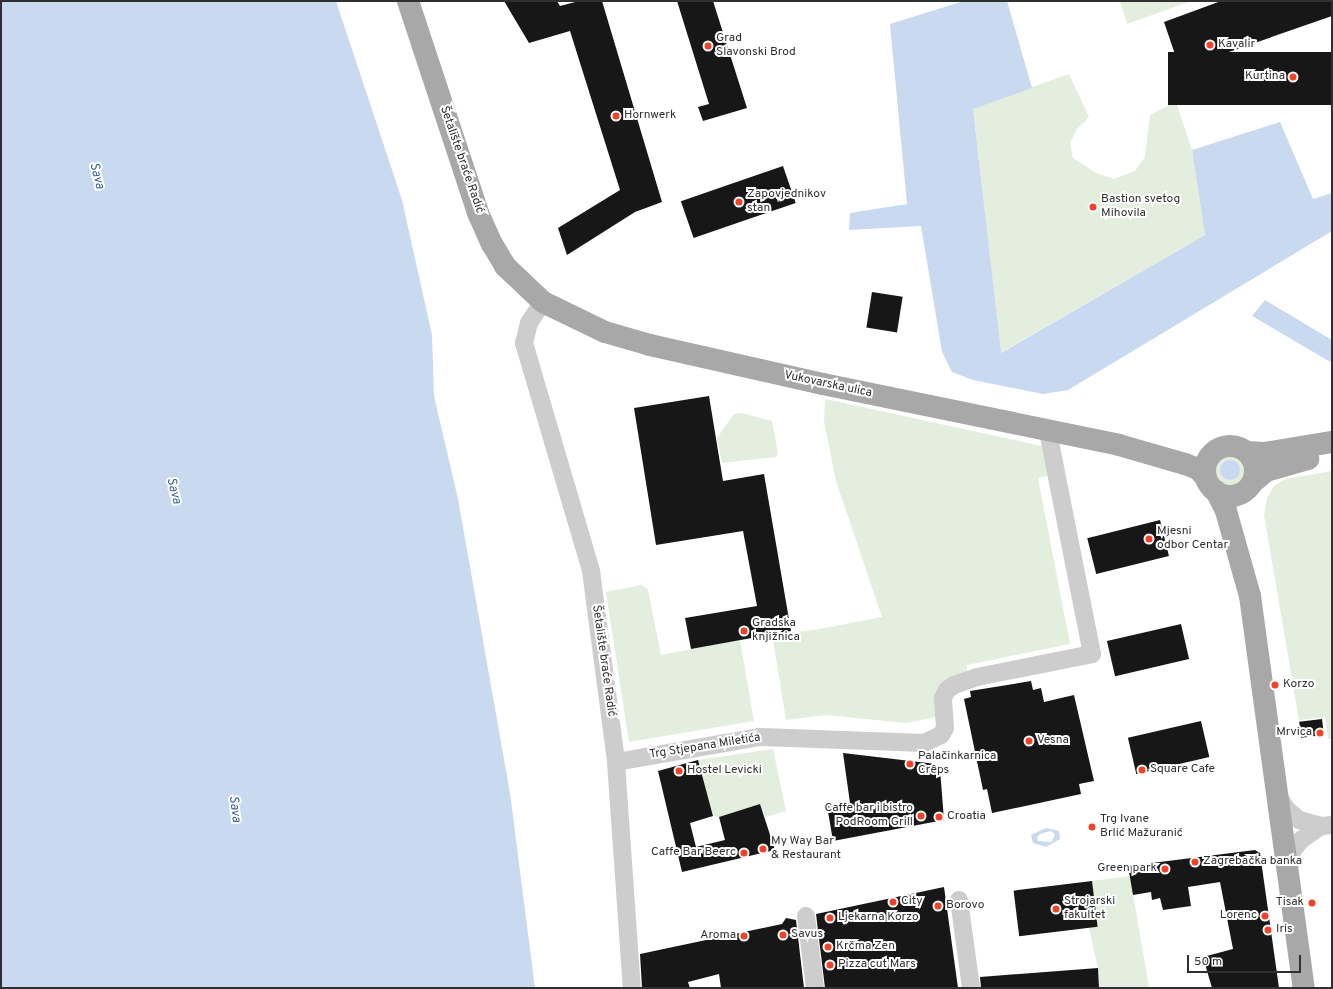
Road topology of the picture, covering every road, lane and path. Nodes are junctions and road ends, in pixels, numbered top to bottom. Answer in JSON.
{"nodes":[{"id":1,"x":408,"y":1,"type":"edge"},
{"id":2,"x":543,"y":302,"type":"junction"},
{"id":3,"x":1048,"y":432,"type":"junction"},
{"id":4,"x":1332,"y":442,"type":"edge"},
{"id":5,"x":1119,"y":445,"type":"junction"},
{"id":6,"x":1218,"y":448,"type":"junction"},
{"id":7,"x":1247,"y":452,"type":"junction"},
{"id":8,"x":1332,"y":455,"type":"edge"},
{"id":9,"x":1211,"y":484,"type":"junction"},
{"id":10,"x":1250,"y":485,"type":"junction"},
{"id":11,"x":1250,"y":596,"type":"junction"},
{"id":12,"x":616,"y":762,"type":"junction"},
{"id":13,"x":1277,"y":794,"type":"junction"},
{"id":14,"x":1327,"y":825,"type":"edge"},
{"id":15,"x":1286,"y":859,"type":"junction"},
{"id":16,"x":959,"y":900,"type":"dead end"},
{"id":17,"x":806,"y":916,"type":"dead end"},
{"id":18,"x":632,"y":988,"type":"edge"},
{"id":19,"x":815,"y":988,"type":"edge"},
{"id":20,"x":971,"y":988,"type":"edge"},
{"id":21,"x":1304,"y":988,"type":"edge"}],
"edges":[{"from":1,"to":2,"type":"main road","name":"Šetalište braće Radić"},
{"from":2,"to":3,"type":"main road","name":"Vukovarska ulica"},
{"from":2,"to":12,"type":"street","name":"Šetalište braće Radić"},
{"from":3,"to":5,"type":"main road","name":"Vukovarska ulica"},
{"from":3,"to":12,"type":"street","name":"Trg Stjepana Miletića"},
{"from":4,"to":7,"type":"main road"},
{"from":5,"to":6,"type":"main road","name":"Vukovarska ulica"},
{"from":5,"to":9,"type":"main road","name":"Vukovarska ulica"},
{"from":6,"to":7,"type":"main road"},
{"from":6,"to":9,"type":"main road"},
{"from":7,"to":10,"type":"main road"},
{"from":8,"to":10,"type":"main road"},
{"from":9,"to":10,"type":"main road"},
{"from":9,"to":11,"type":"main road"},
{"from":10,"to":11,"type":"main road"},
{"from":11,"to":13,"type":"main road"},
{"from":12,"to":18,"type":"street","name":"Šetalište braće Radić"},
{"from":13,"to":14,"type":"street"},
{"from":13,"to":15,"type":"main road"},
{"from":14,"to":15,"type":"street"},
{"from":15,"to":21,"type":"main road"},
{"from":16,"to":20,"type":"street"},
{"from":17,"to":19,"type":"street"}]}
